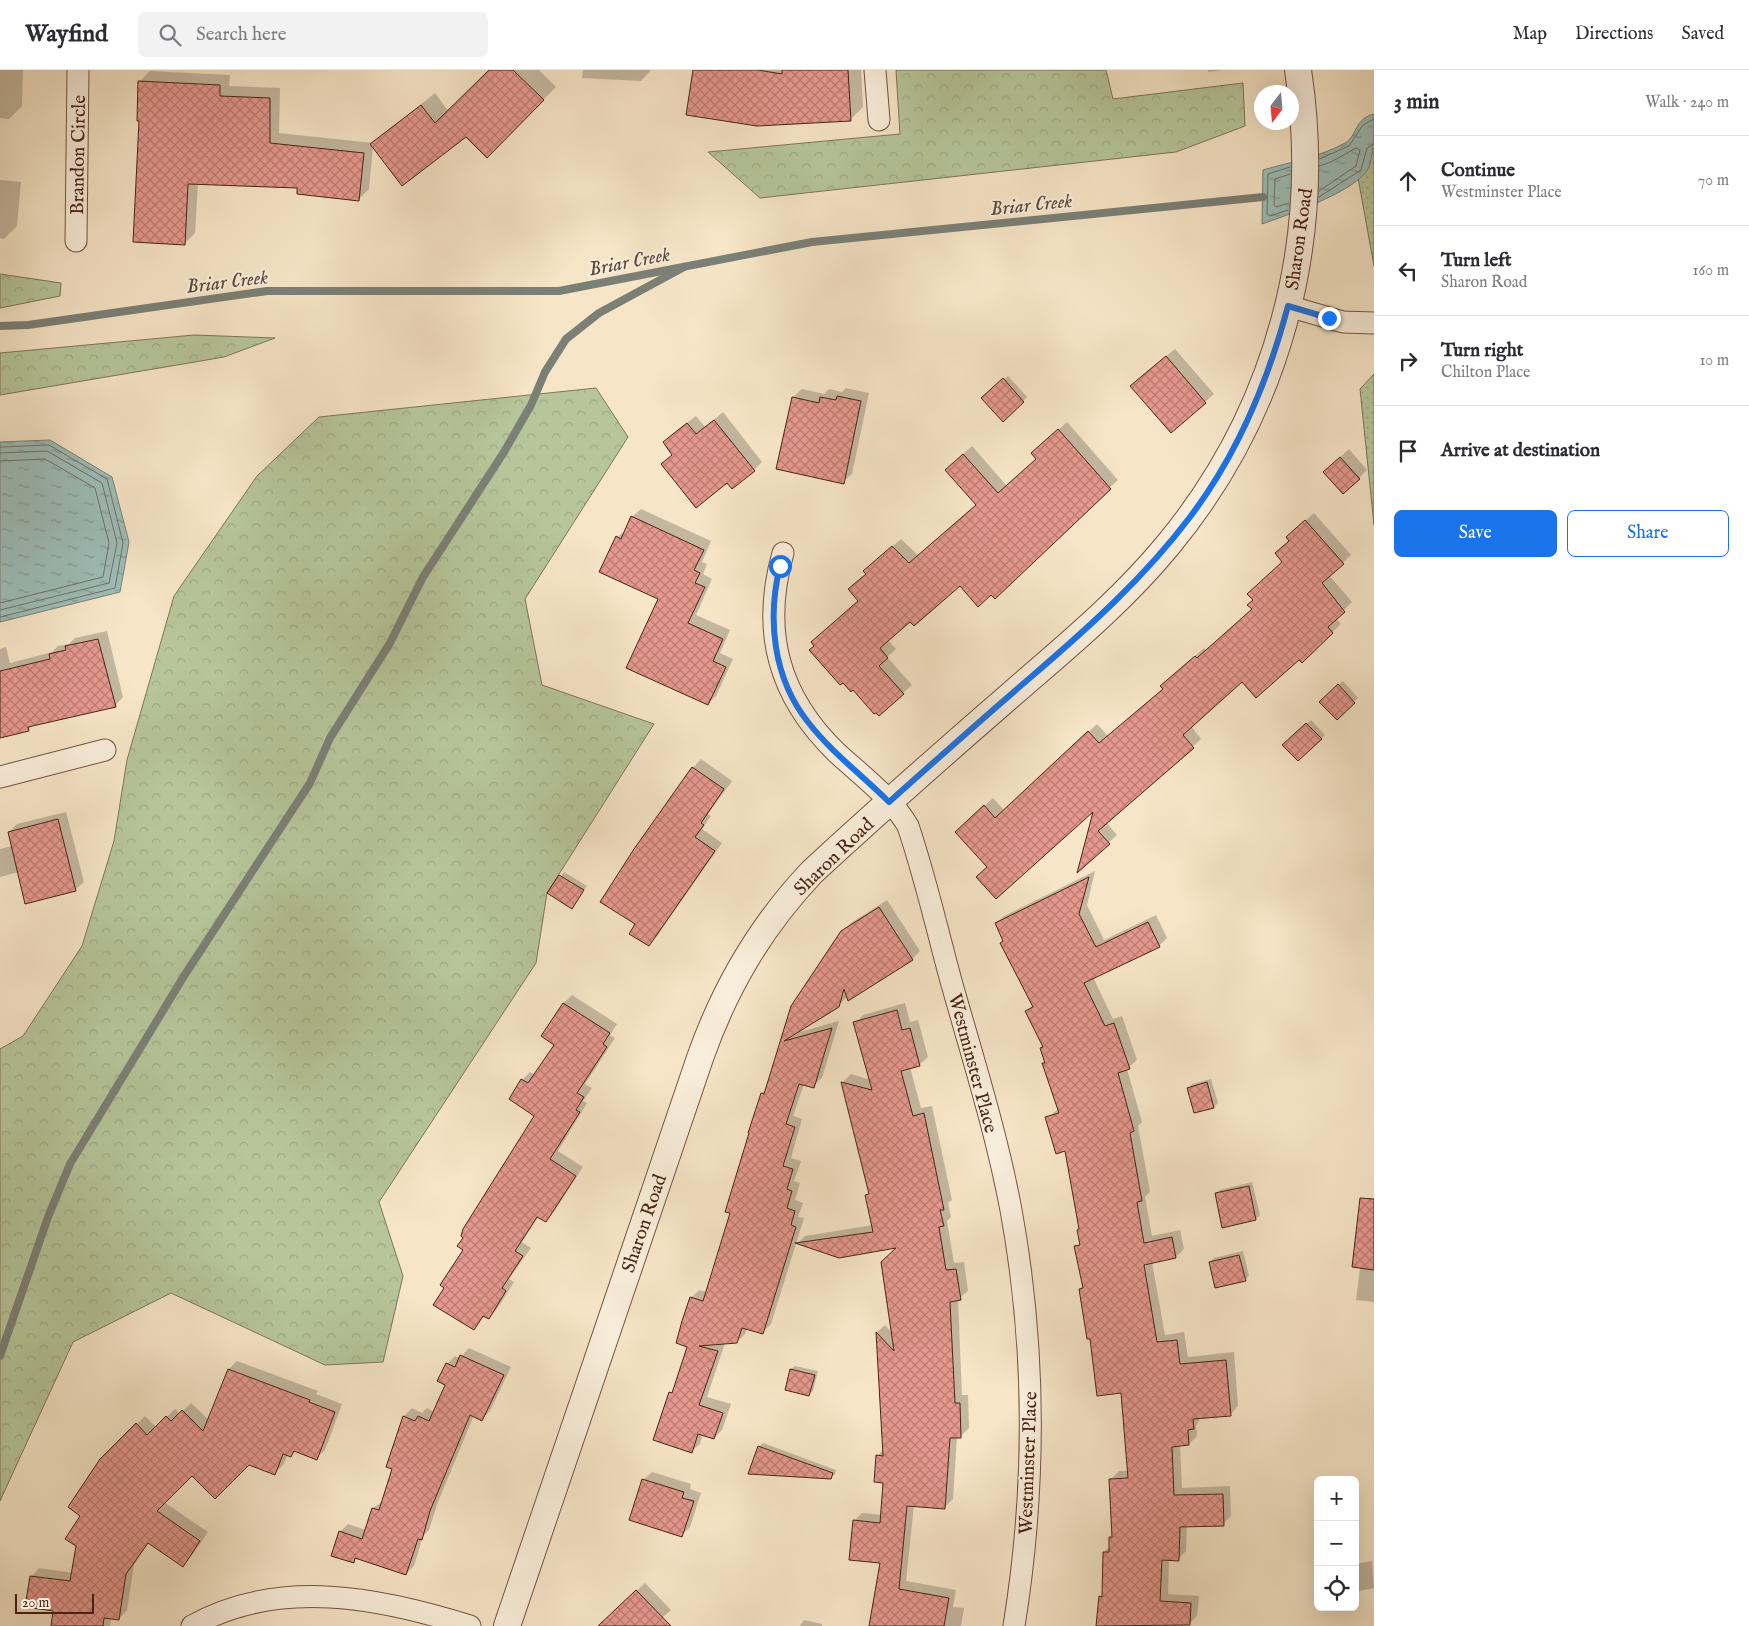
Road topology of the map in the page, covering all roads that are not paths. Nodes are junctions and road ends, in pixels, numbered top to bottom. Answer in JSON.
{"nodes":[{"id":1,"x":78,"y":70,"type":"edge"},
{"id":2,"x":875,"y":70,"type":"edge"},
{"id":3,"x":1298,"y":70,"type":"edge"},
{"id":4,"x":879,"y":120,"type":"dead end"},
{"id":5,"x":76,"y":241,"type":"dead end"},
{"id":6,"x":1288,"y":306,"type":"junction"},
{"id":7,"x":1374,"y":323,"type":"edge"},
{"id":8,"x":783,"y":553,"type":"dead end"},
{"id":9,"x":105,"y":750,"type":"dead end"},
{"id":10,"x":0,"y":778,"type":"edge"},
{"id":11,"x":889,"y":802,"type":"junction"},
{"id":12,"x":192,"y":1626,"type":"edge"},
{"id":13,"x":470,"y":1626,"type":"edge"},
{"id":14,"x":506,"y":1626,"type":"edge"},
{"id":15,"x":1014,"y":1626,"type":"edge"}],
"edges":[{"from":1,"to":5,"type":"street","name":"Brandon Circle"},
{"from":2,"to":4,"type":"street"},
{"from":3,"to":6,"type":"street","name":"Sharon Road"},
{"from":6,"to":7,"type":"street"},
{"from":6,"to":11,"type":"street","name":"Sharon Road"},
{"from":8,"to":11,"type":"street","name":"Westminster Place"},
{"from":9,"to":10,"type":"street"},
{"from":11,"to":14,"type":"street","name":"Sharon Road"},
{"from":11,"to":15,"type":"street","name":"Westminster Place"},
{"from":12,"to":13,"type":"street"}]}
